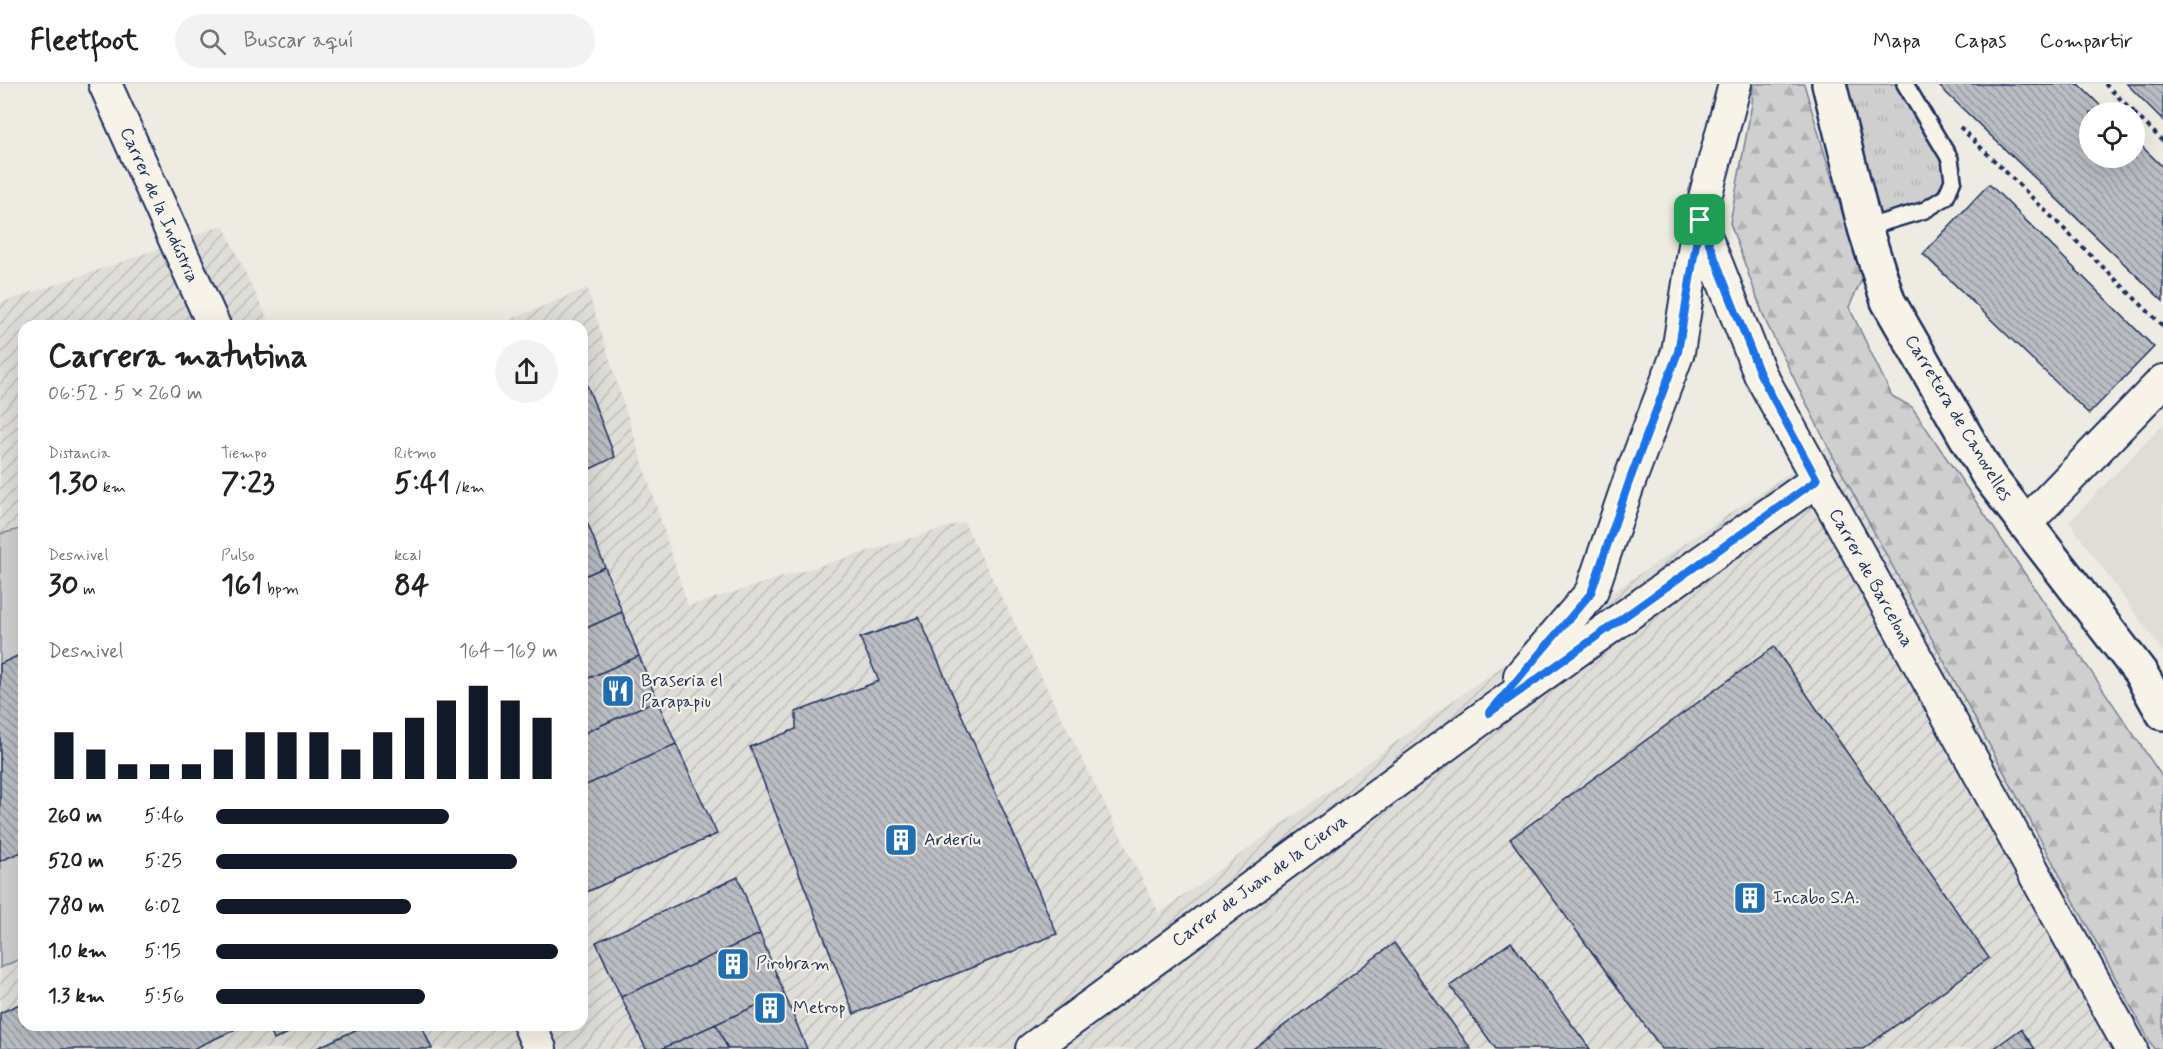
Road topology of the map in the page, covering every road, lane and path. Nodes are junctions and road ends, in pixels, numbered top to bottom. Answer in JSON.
{"nodes":[{"id":1,"x":105,"y":84,"type":"edge"},
{"id":2,"x":1735,"y":84,"type":"edge"},
{"id":3,"x":1829,"y":84,"type":"edge"},
{"id":4,"x":1905,"y":84,"type":"edge"},
{"id":5,"x":2105,"y":84,"type":"edge"},
{"id":6,"x":2123,"y":102,"type":"edge"},
{"id":7,"x":2145,"y":124,"type":"edge"},
{"id":8,"x":1959,"y":126,"type":"dead end"},
{"id":9,"x":2163,"y":141,"type":"edge"},
{"id":10,"x":1700,"y":220,"type":"junction"},
{"id":11,"x":1865,"y":228,"type":"junction"},
{"id":12,"x":211,"y":320,"type":"edge"},
{"id":13,"x":2163,"y":326,"type":"edge"},
{"id":14,"x":2163,"y":381,"type":"edge"},
{"id":15,"x":1817,"y":480,"type":"junction"},
{"id":16,"x":2025,"y":524,"type":"junction"},
{"id":17,"x":1489,"y":713,"type":"junction"},
{"id":18,"x":2163,"y":714,"type":"edge"},
{"id":19,"x":532,"y":1031,"type":"edge"},
{"id":20,"x":540,"y":1049,"type":"edge"},
{"id":21,"x":1032,"y":1049,"type":"edge"},
{"id":22,"x":2131,"y":1049,"type":"edge"}],
"edges":[{"from":1,"to":12,"type":"street","name":"Carrer de la Indústria"},
{"from":2,"to":10,"type":"street"},
{"from":3,"to":11,"type":"street","name":"Carretera de Canovelles"},
{"from":4,"to":11,"type":"lane"},
{"from":5,"to":6,"type":"path"},
{"from":7,"to":9,"type":"path"},
{"from":8,"to":13,"type":"path"},
{"from":10,"to":15,"type":"street","name":"Carrer de Barcelona"},
{"from":10,"to":17,"type":"street","name":"Carrer de Juan de la Cierva"},
{"from":11,"to":16,"type":"street","name":"Carretera de Canovelles"},
{"from":14,"to":16,"type":"street"},
{"from":15,"to":17,"type":"street","name":"Carrer de Juan de la Cierva"},
{"from":15,"to":22,"type":"street","name":"Carrer de Barcelona"},
{"from":16,"to":18,"type":"street","name":"Carretera de Canovelles"},
{"from":17,"to":21,"type":"street","name":"Carrer de Juan de la Cierva"},
{"from":19,"to":20,"type":"street"}]}
